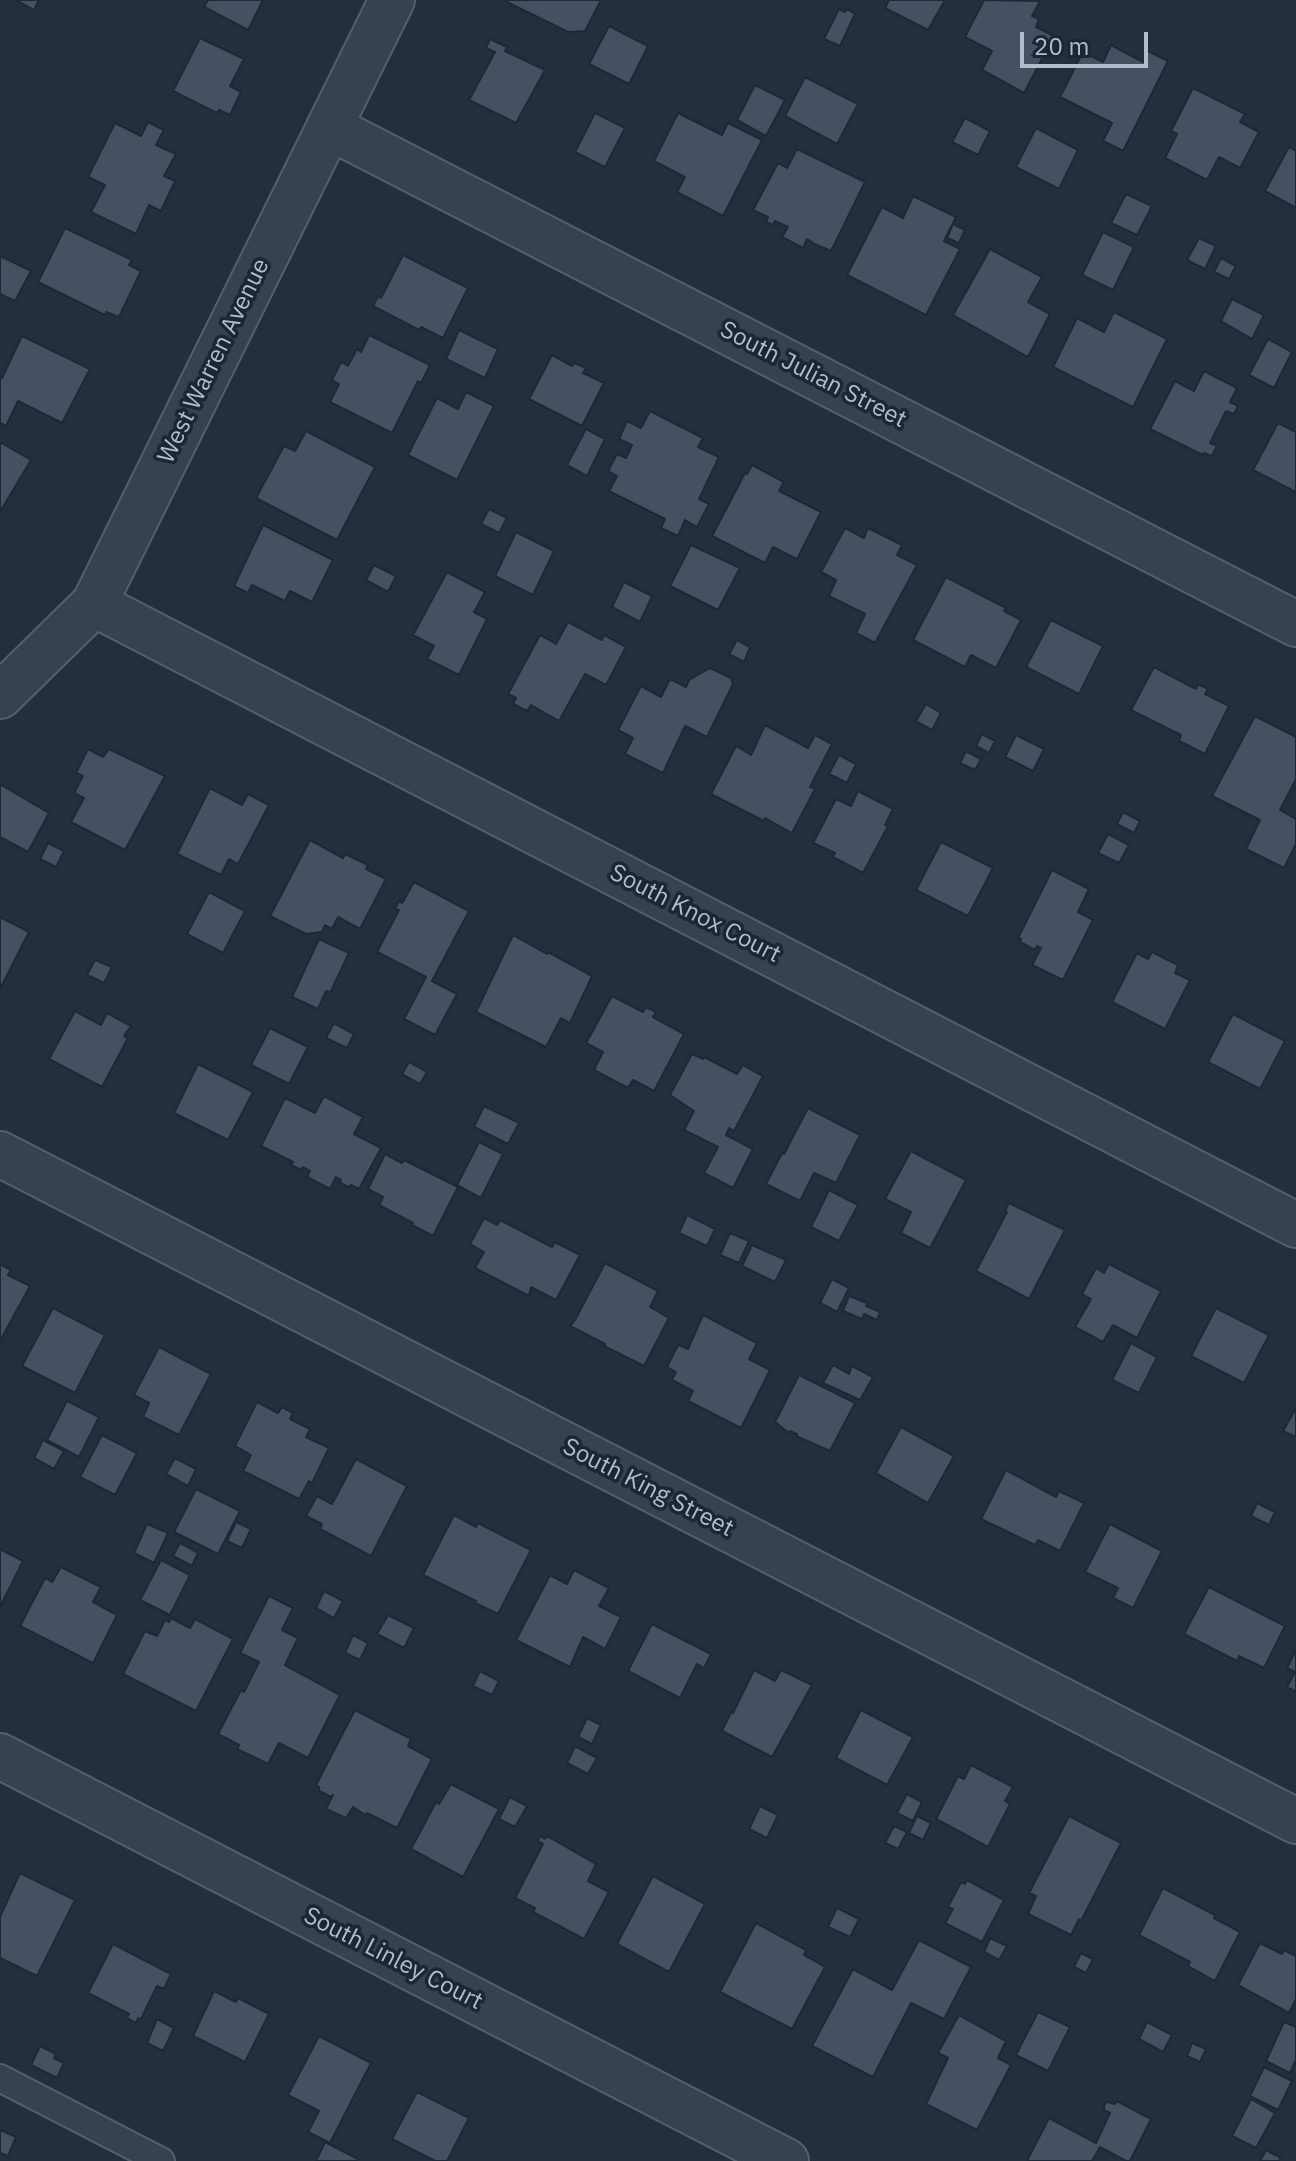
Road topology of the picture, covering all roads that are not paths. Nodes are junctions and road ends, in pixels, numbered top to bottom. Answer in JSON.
{"nodes":[{"id":1,"x":392,"y":0,"type":"edge"},
{"id":2,"x":329,"y":127,"type":"junction"},
{"id":3,"x":94,"y":604,"type":"junction"},
{"id":4,"x":1296,"y":624,"type":"edge"},
{"id":5,"x":0,"y":696,"type":"edge"},
{"id":6,"x":0,"y":1154,"type":"edge"},
{"id":7,"x":1296,"y":1225,"type":"edge"},
{"id":8,"x":0,"y":1756,"type":"edge"},
{"id":9,"x":1296,"y":1821,"type":"edge"},
{"id":10,"x":0,"y":2078,"type":"edge"},
{"id":11,"x":161,"y":2161,"type":"edge"},
{"id":12,"x":786,"y":2161,"type":"edge"}],
"edges":[{"from":1,"to":2,"type":"street","name":"West Warren Avenue"},
{"from":2,"to":3,"type":"street","name":"West Warren Avenue"},
{"from":2,"to":4,"type":"street","name":"South Julian Street"},
{"from":3,"to":5,"type":"street","name":"West Warren Avenue"},
{"from":3,"to":7,"type":"street","name":"South Knox Court"},
{"from":6,"to":9,"type":"street","name":"South King Street"},
{"from":8,"to":12,"type":"street","name":"South Linley Court"},
{"from":10,"to":11,"type":"lane"}]}
